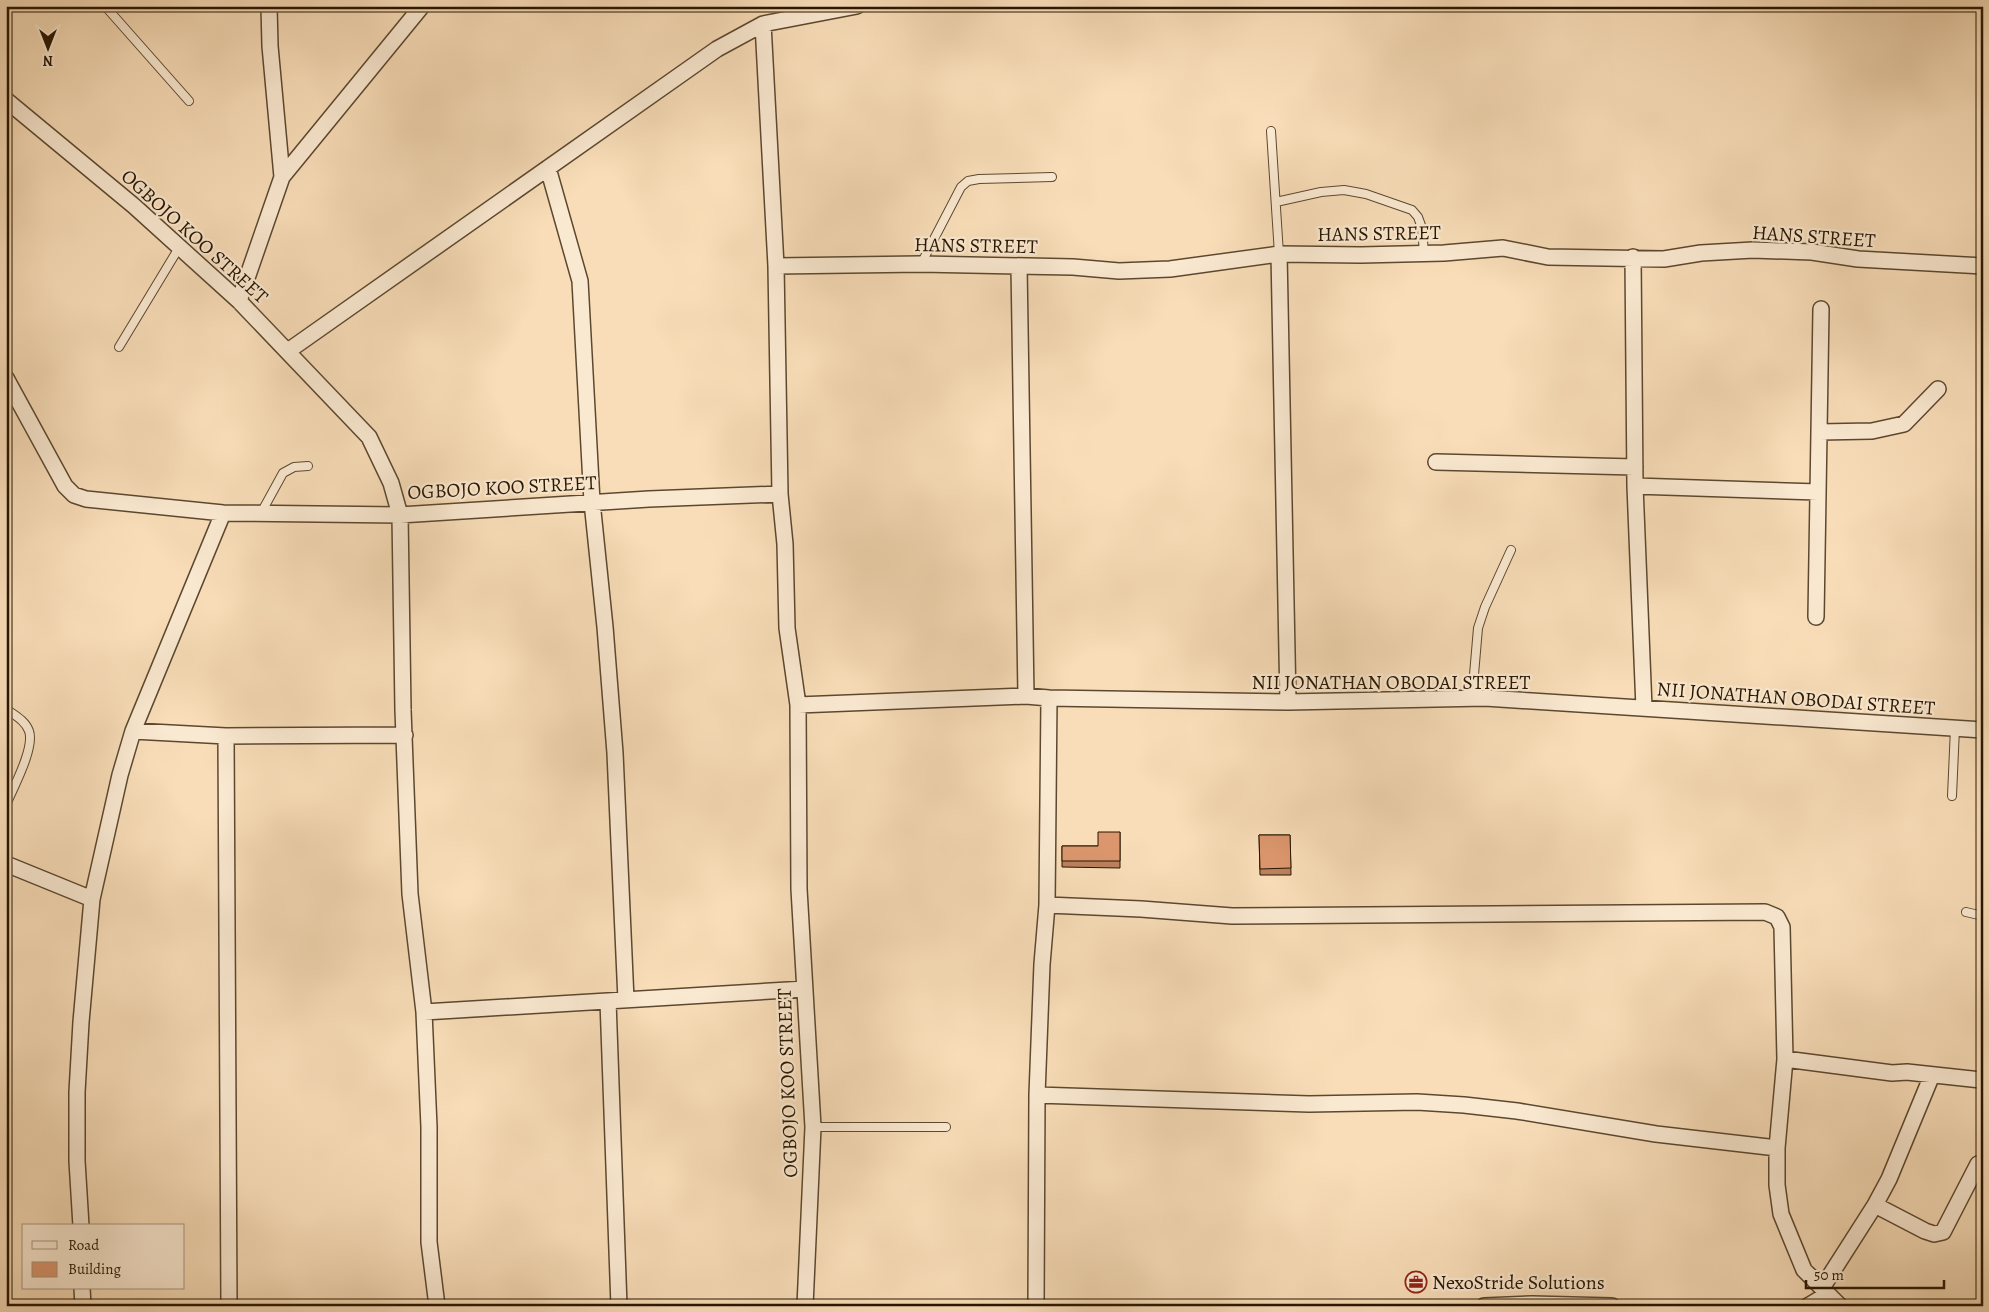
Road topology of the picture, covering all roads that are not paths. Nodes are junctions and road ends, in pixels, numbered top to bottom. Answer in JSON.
{"nodes":[{"id":1,"x":105,"y":6,"type":"edge"},
{"id":2,"x":269,"y":6,"type":"edge"},
{"id":3,"x":422,"y":6,"type":"edge"},
{"id":4,"x":857,"y":6,"type":"edge"},
{"id":5,"x":763,"y":24,"type":"junction"},
{"id":6,"x":6,"y":100,"type":"edge"},
{"id":7,"x":189,"y":100,"type":"dead end"},
{"id":8,"x":1271,"y":131,"type":"dead end"},
{"id":9,"x":548,"y":168,"type":"junction"},
{"id":10,"x":282,"y":176,"type":"junction"},
{"id":11,"x":1052,"y":176,"type":"dead end"},
{"id":12,"x":1276,"y":202,"type":"junction"},
{"id":13,"x":180,"y":246,"type":"junction"},
{"id":14,"x":1424,"y":253,"type":"junction"},
{"id":15,"x":1279,"y":254,"type":"junction"},
{"id":16,"x":1633,"y":257,"type":"junction"},
{"id":17,"x":921,"y":264,"type":"junction"},
{"id":18,"x":776,"y":266,"type":"junction"},
{"id":19,"x":1019,"y":266,"type":"junction"},
{"id":20,"x":1983,"y":266,"type":"edge"},
{"id":21,"x":239,"y":301,"type":"junction"},
{"id":22,"x":1821,"y":309,"type":"dead end"},
{"id":23,"x":119,"y":347,"type":"dead end"},
{"id":24,"x":288,"y":351,"type":"junction"},
{"id":25,"x":6,"y":378,"type":"edge"},
{"id":26,"x":1938,"y":389,"type":"dead end"},
{"id":27,"x":1820,"y":432,"type":"junction"},
{"id":28,"x":1436,"y":462,"type":"dead end"},
{"id":29,"x":308,"y":466,"type":"dead end"},
{"id":30,"x":1635,"y":467,"type":"junction"},
{"id":31,"x":1635,"y":486,"type":"junction"},
{"id":32,"x":1818,"y":492,"type":"junction"},
{"id":33,"x":780,"y":494,"type":"junction"},
{"id":34,"x":592,"y":502,"type":"junction"},
{"id":35,"x":223,"y":513,"type":"junction"},
{"id":36,"x":262,"y":513,"type":"junction"},
{"id":37,"x":400,"y":515,"type":"junction"},
{"id":38,"x":1511,"y":550,"type":"dead end"},
{"id":39,"x":1816,"y":617,"type":"dead end"},
{"id":40,"x":1026,"y":696,"type":"junction"},
{"id":41,"x":1049,"y":698,"type":"junction"},
{"id":42,"x":1472,"y":698,"type":"junction"},
{"id":43,"x":1288,"y":702,"type":"junction"},
{"id":44,"x":798,"y":705,"type":"junction"},
{"id":45,"x":1644,"y":708,"type":"junction"},
{"id":46,"x":6,"y":709,"type":"edge"},
{"id":47,"x":1955,"y":728,"type":"junction"},
{"id":48,"x":1983,"y":730,"type":"edge"},
{"id":49,"x":133,"y":731,"type":"junction"},
{"id":50,"x":405,"y":735,"type":"junction"},
{"id":51,"x":226,"y":736,"type":"junction"},
{"id":52,"x":1952,"y":796,"type":"dead end"},
{"id":53,"x":6,"y":805,"type":"edge"},
{"id":54,"x":6,"y":864,"type":"edge"},
{"id":55,"x":92,"y":899,"type":"junction"},
{"id":56,"x":1047,"y":904,"type":"junction"},
{"id":57,"x":1966,"y":912,"type":"dead end"},
{"id":58,"x":1983,"y":916,"type":"edge"},
{"id":59,"x":805,"y":989,"type":"junction"},
{"id":60,"x":626,"y":1000,"type":"junction"},
{"id":61,"x":608,"y":1001,"type":"junction"},
{"id":62,"x":424,"y":1012,"type":"junction"},
{"id":63,"x":1785,"y":1059,"type":"junction"},
{"id":64,"x":1932,"y":1074,"type":"junction"},
{"id":65,"x":1981,"y":1080,"type":"dead end"},
{"id":66,"x":1037,"y":1095,"type":"junction"},
{"id":67,"x":813,"y":1126,"type":"junction"},
{"id":68,"x":946,"y":1128,"type":"dead end"},
{"id":69,"x":1777,"y":1148,"type":"junction"},
{"id":70,"x":1978,"y":1164,"type":"dead end"},
{"id":71,"x":1875,"y":1205,"type":"junction"},
{"id":72,"x":81,"y":1224,"type":"edge"},
{"id":73,"x":82,"y":1290,"type":"edge"},
{"id":74,"x":1825,"y":1291,"type":"junction"},
{"id":75,"x":83,"y":1306,"type":"edge"},
{"id":76,"x":229,"y":1306,"type":"edge"},
{"id":77,"x":437,"y":1306,"type":"edge"},
{"id":78,"x":619,"y":1306,"type":"edge"},
{"id":79,"x":805,"y":1306,"type":"edge"},
{"id":80,"x":1036,"y":1306,"type":"edge"},
{"id":81,"x":1484,"y":1306,"type":"edge"},
{"id":82,"x":1612,"y":1306,"type":"edge"},
{"id":83,"x":1808,"y":1306,"type":"edge"},
{"id":84,"x":1840,"y":1306,"type":"edge"}],
"edges":[{"from":1,"to":7,"type":"lane"},
{"from":2,"to":10,"type":"street"},
{"from":3,"to":10,"type":"street"},
{"from":4,"to":5,"type":"street"},
{"from":5,"to":9,"type":"street"},
{"from":5,"to":18,"type":"street"},
{"from":6,"to":13,"type":"street","name":"OGBOJO KOO STREET"},
{"from":8,"to":12,"type":"lane"},
{"from":9,"to":24,"type":"street"},
{"from":9,"to":34,"type":"street"},
{"from":10,"to":21,"type":"street"},
{"from":11,"to":17,"type":"lane"},
{"from":12,"to":14,"type":"lane"},
{"from":12,"to":15,"type":"lane"},
{"from":13,"to":21,"type":"street","name":"OGBOJO KOO STREET"},
{"from":13,"to":23,"type":"lane"},
{"from":14,"to":15,"type":"street","name":"HANS STREET"},
{"from":14,"to":16,"type":"street","name":"HANS STREET"},
{"from":15,"to":19,"type":"street","name":"HANS STREET"},
{"from":15,"to":43,"type":"street"},
{"from":16,"to":20,"type":"street","name":"HANS STREET"},
{"from":16,"to":30,"type":"street"},
{"from":17,"to":18,"type":"street","name":"HANS STREET"},
{"from":17,"to":19,"type":"street","name":"HANS STREET"},
{"from":18,"to":33,"type":"street"},
{"from":19,"to":40,"type":"street"},
{"from":21,"to":24,"type":"street","name":"OGBOJO KOO STREET"},
{"from":22,"to":27,"type":"street"},
{"from":24,"to":37,"type":"street","name":"OGBOJO KOO STREET"},
{"from":25,"to":35,"type":"street"},
{"from":26,"to":27,"type":"street"},
{"from":27,"to":32,"type":"street"},
{"from":28,"to":30,"type":"street"},
{"from":29,"to":36,"type":"lane"},
{"from":30,"to":31,"type":"street"},
{"from":31,"to":32,"type":"street"},
{"from":31,"to":45,"type":"street"},
{"from":32,"to":39,"type":"street"},
{"from":33,"to":34,"type":"street","name":"OGBOJO KOO STREET"},
{"from":33,"to":44,"type":"street"},
{"from":34,"to":37,"type":"street","name":"OGBOJO KOO STREET"},
{"from":34,"to":60,"type":"street"},
{"from":35,"to":36,"type":"street"},
{"from":35,"to":49,"type":"street"},
{"from":36,"to":37,"type":"street"},
{"from":37,"to":50,"type":"street"},
{"from":38,"to":42,"type":"lane"},
{"from":40,"to":41,"type":"street","name":"NII JONATHAN OBODAI STREET"},
{"from":40,"to":44,"type":"street","name":"NII JONATHAN OBODAI STREET"},
{"from":41,"to":43,"type":"street","name":"NII JONATHAN OBODAI STREET"},
{"from":41,"to":56,"type":"street"},
{"from":42,"to":43,"type":"street","name":"NII JONATHAN OBODAI STREET"},
{"from":42,"to":45,"type":"street","name":"NII JONATHAN OBODAI STREET"},
{"from":44,"to":59,"type":"street","name":"OGBOJO KOO STREET"},
{"from":45,"to":47,"type":"street","name":"NII JONATHAN OBODAI STREET"},
{"from":46,"to":53,"type":"lane"},
{"from":47,"to":48,"type":"street","name":"NII JONATHAN OBODAI STREET"},
{"from":47,"to":52,"type":"lane"},
{"from":49,"to":51,"type":"street"},
{"from":49,"to":55,"type":"street"},
{"from":50,"to":51,"type":"street"},
{"from":50,"to":62,"type":"street"},
{"from":51,"to":76,"type":"street"},
{"from":54,"to":55,"type":"street"},
{"from":55,"to":72,"type":"street"},
{"from":56,"to":63,"type":"street"},
{"from":56,"to":66,"type":"street"},
{"from":57,"to":58,"type":"lane"},
{"from":59,"to":60,"type":"street"},
{"from":59,"to":67,"type":"street","name":"OGBOJO KOO STREET"},
{"from":60,"to":61,"type":"street"},
{"from":61,"to":62,"type":"street"},
{"from":61,"to":78,"type":"street"},
{"from":62,"to":77,"type":"street"},
{"from":63,"to":64,"type":"street"},
{"from":63,"to":69,"type":"street"},
{"from":64,"to":65,"type":"street"},
{"from":64,"to":71,"type":"street"},
{"from":66,"to":69,"type":"street"},
{"from":66,"to":80,"type":"street"},
{"from":67,"to":68,"type":"lane"},
{"from":67,"to":79,"type":"street","name":"OGBOJO KOO STREET"},
{"from":69,"to":74,"type":"street"},
{"from":70,"to":71,"type":"street"},
{"from":71,"to":74,"type":"street"},
{"from":73,"to":75,"type":"street"},
{"from":74,"to":83,"type":"street"},
{"from":74,"to":84,"type":"street"},
{"from":81,"to":82,"type":"street"}]}
